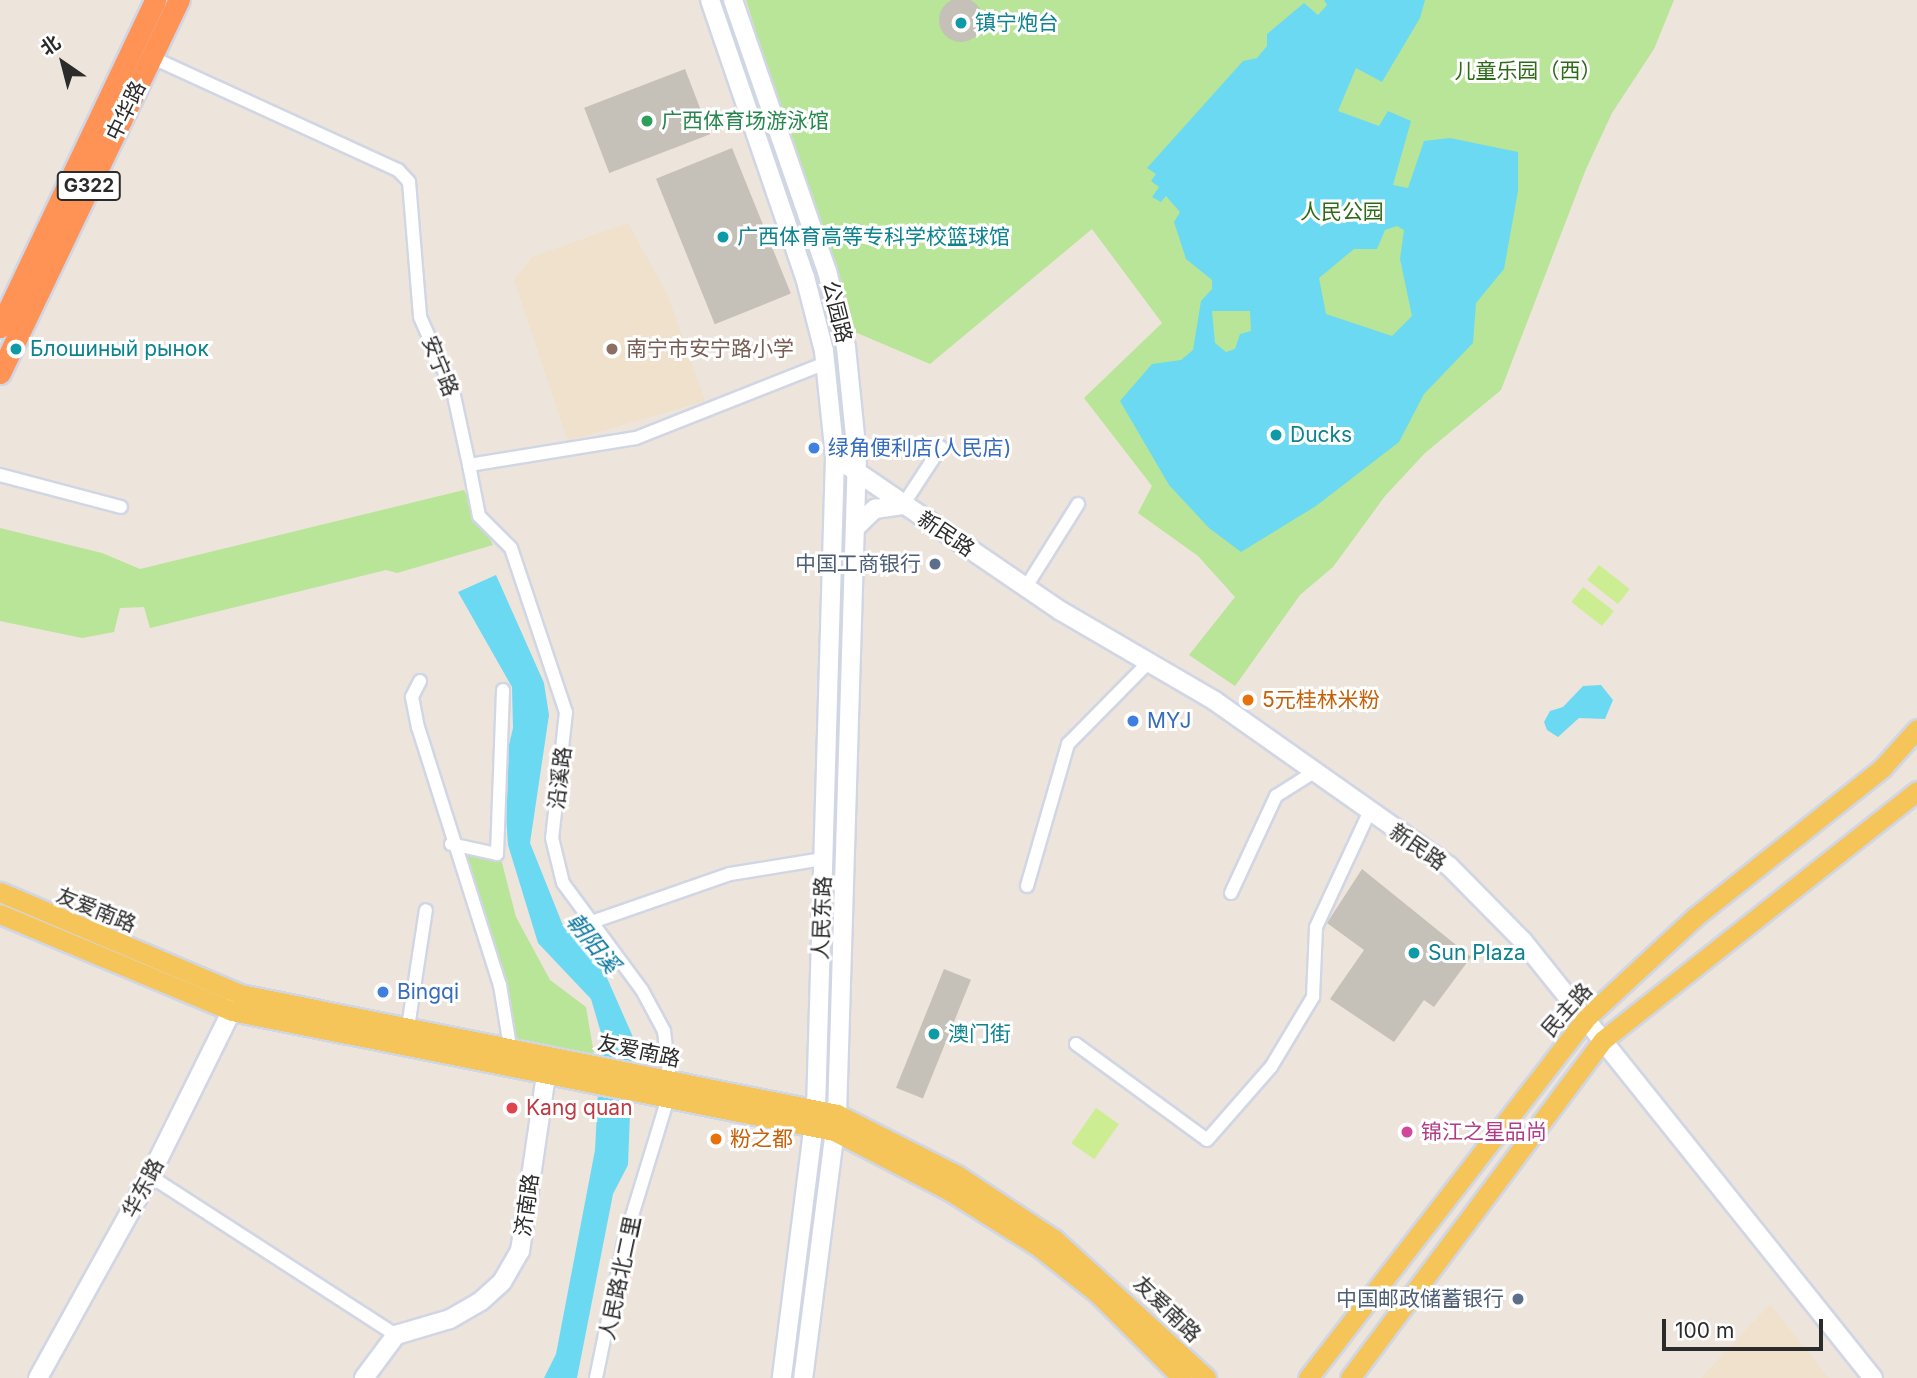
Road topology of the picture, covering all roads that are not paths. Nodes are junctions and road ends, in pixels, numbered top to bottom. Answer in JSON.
{"nodes":[{"id":1,"x":142,"y":0,"type":"edge"},
{"id":2,"x":155,"y":0,"type":"edge"},
{"id":3,"x":170,"y":0,"type":"edge"},
{"id":4,"x":179,"y":0,"type":"edge"},
{"id":5,"x":710,"y":0,"type":"edge"},
{"id":6,"x":733,"y":0,"type":"edge"},
{"id":7,"x":151,"y":58,"type":"junction"},
{"id":8,"x":0,"y":296,"type":"edge"},
{"id":9,"x":0,"y":327,"type":"edge"},
{"id":10,"x":0,"y":354,"type":"edge"},
{"id":11,"x":825,"y":363,"type":"junction"},
{"id":12,"x":0,"y":373,"type":"edge"},
{"id":13,"x":942,"y":447,"type":"dead end"},
{"id":14,"x":835,"y":457,"type":"junction"},
{"id":15,"x":468,"y":465,"type":"junction"},
{"id":16,"x":856,"y":472,"type":"junction"},
{"id":17,"x":0,"y":475,"type":"edge"},
{"id":18,"x":903,"y":505,"type":"junction"},
{"id":19,"x":1078,"y":505,"type":"dead end"},
{"id":20,"x":121,"y":507,"type":"dead end"},
{"id":21,"x":855,"y":528,"type":"junction"},
{"id":22,"x":1026,"y":587,"type":"junction"},
{"id":23,"x":1147,"y":664,"type":"junction"},
{"id":24,"x":420,"y":681,"type":"dead end"},
{"id":25,"x":502,"y":690,"type":"dead end"},
{"id":26,"x":1917,"y":729,"type":"edge"},
{"id":27,"x":1314,"y":772,"type":"junction"},
{"id":28,"x":1917,"y":791,"type":"edge"},
{"id":29,"x":1368,"y":813,"type":"junction"},
{"id":30,"x":451,"y":844,"type":"junction"},
{"id":31,"x":823,"y":859,"type":"junction"},
{"id":32,"x":1027,"y":886,"type":"dead end"},
{"id":33,"x":0,"y":892,"type":"edge"},
{"id":34,"x":1231,"y":893,"type":"dead end"},
{"id":35,"x":426,"y":910,"type":"dead end"},
{"id":36,"x":0,"y":914,"type":"edge"},
{"id":37,"x":592,"y":922,"type":"junction"},
{"id":38,"x":236,"y":1002,"type":"junction"},
{"id":39,"x":1585,"y":1019,"type":"junction"},
{"id":40,"x":408,"y":1027,"type":"junction"},
{"id":41,"x":1603,"y":1040,"type":"junction"},
{"id":42,"x":1076,"y":1044,"type":"dead end"},
{"id":43,"x":510,"y":1047,"type":"junction"},
{"id":44,"x":558,"y":1070,"type":"junction"},
{"id":45,"x":665,"y":1088,"type":"junction"},
{"id":46,"x":816,"y":1115,"type":"junction"},
{"id":47,"x":836,"y":1122,"type":"junction"},
{"id":48,"x":150,"y":1176,"type":"junction"},
{"id":49,"x":396,"y":1335,"type":"junction"},
{"id":50,"x":38,"y":1378,"type":"edge"},
{"id":51,"x":364,"y":1378,"type":"edge"},
{"id":52,"x":596,"y":1378,"type":"edge"},
{"id":53,"x":782,"y":1378,"type":"edge"},
{"id":54,"x":803,"y":1378,"type":"edge"},
{"id":55,"x":1182,"y":1378,"type":"edge"},
{"id":56,"x":1206,"y":1378,"type":"edge"},
{"id":57,"x":1308,"y":1378,"type":"edge"},
{"id":58,"x":1350,"y":1378,"type":"edge"},
{"id":59,"x":1873,"y":1378,"type":"edge"}],
"edges":[{"from":1,"to":8,"type":"highway","name":"中华路","number":"G322"},
{"from":2,"to":9,"type":"highway"},
{"from":3,"to":10,"type":"highway"},
{"from":4,"to":7,"type":"highway","name":"中华路","number":"G322"},
{"from":5,"to":11,"type":"main road","name":"公园路"},
{"from":6,"to":16,"type":"main road","name":"公园路"},
{"from":7,"to":12,"type":"highway","name":"中华路","number":"G322"},
{"from":7,"to":15,"type":"street","name":"安宁路"},
{"from":11,"to":14,"type":"main road","name":"公园路"},
{"from":11,"to":15,"type":"street"},
{"from":13,"to":18,"type":"street"},
{"from":14,"to":16,"type":"main road","name":"新民路"},
{"from":14,"to":31,"type":"main road","name":"人民东路"},
{"from":15,"to":37,"type":"street","name":"沿溪路"},
{"from":16,"to":18,"type":"main road","name":"新民路"},
{"from":16,"to":21,"type":"main road","name":"人民东路"},
{"from":17,"to":20,"type":"street"},
{"from":18,"to":21,"type":"main road"},
{"from":18,"to":22,"type":"main road","name":"新民路"},
{"from":19,"to":22,"type":"street"},
{"from":21,"to":47,"type":"main road","name":"人民东路"},
{"from":22,"to":23,"type":"main road","name":"新民路"},
{"from":23,"to":27,"type":"main road","name":"新民路"},
{"from":23,"to":32,"type":"street"},
{"from":24,"to":30,"type":"street"},
{"from":25,"to":30,"type":"street"},
{"from":26,"to":39,"type":"main road","name":"民主路"},
{"from":27,"to":29,"type":"main road","name":"新民路"},
{"from":27,"to":34,"type":"street"},
{"from":28,"to":41,"type":"main road"},
{"from":29,"to":39,"type":"main road","name":"新民路"},
{"from":29,"to":42,"type":"street"},
{"from":30,"to":43,"type":"street"},
{"from":31,"to":37,"type":"street"},
{"from":31,"to":46,"type":"main road","name":"人民东路"},
{"from":33,"to":38,"type":"main road","name":"友爱南路"},
{"from":35,"to":40,"type":"street"},
{"from":36,"to":38,"type":"main road","name":"友爱南路"},
{"from":37,"to":45,"type":"street","name":"沿溪路"},
{"from":38,"to":40,"type":"main road","name":"友爱南路"},
{"from":38,"to":44,"type":"main road","name":"友爱南路"},
{"from":38,"to":48,"type":"main road","name":"华东路"},
{"from":39,"to":41,"type":"main road","name":"新民路"},
{"from":39,"to":57,"type":"main road","name":"民主路"},
{"from":40,"to":43,"type":"main road","name":"友爱南路"},
{"from":41,"to":58,"type":"main road"},
{"from":41,"to":59,"type":"main road","name":"新民路"},
{"from":43,"to":44,"type":"main road","name":"友爱南路"},
{"from":44,"to":45,"type":"main road","name":"友爱南路"},
{"from":44,"to":49,"type":"main road","name":"济南路"},
{"from":45,"to":46,"type":"main road","name":"友爱南路"},
{"from":45,"to":52,"type":"street","name":"人民路北二里"},
{"from":46,"to":47,"type":"main road","name":"友爱南路"},
{"from":46,"to":53,"type":"main road","name":"人民东路"},
{"from":47,"to":54,"type":"main road","name":"人民东路"},
{"from":47,"to":55,"type":"main road","name":"友爱南路"},
{"from":47,"to":56,"type":"main road","name":"友爱南路"},
{"from":48,"to":49,"type":"street"},
{"from":48,"to":50,"type":"main road","name":"华东路"},
{"from":49,"to":51,"type":"main road"}]}
